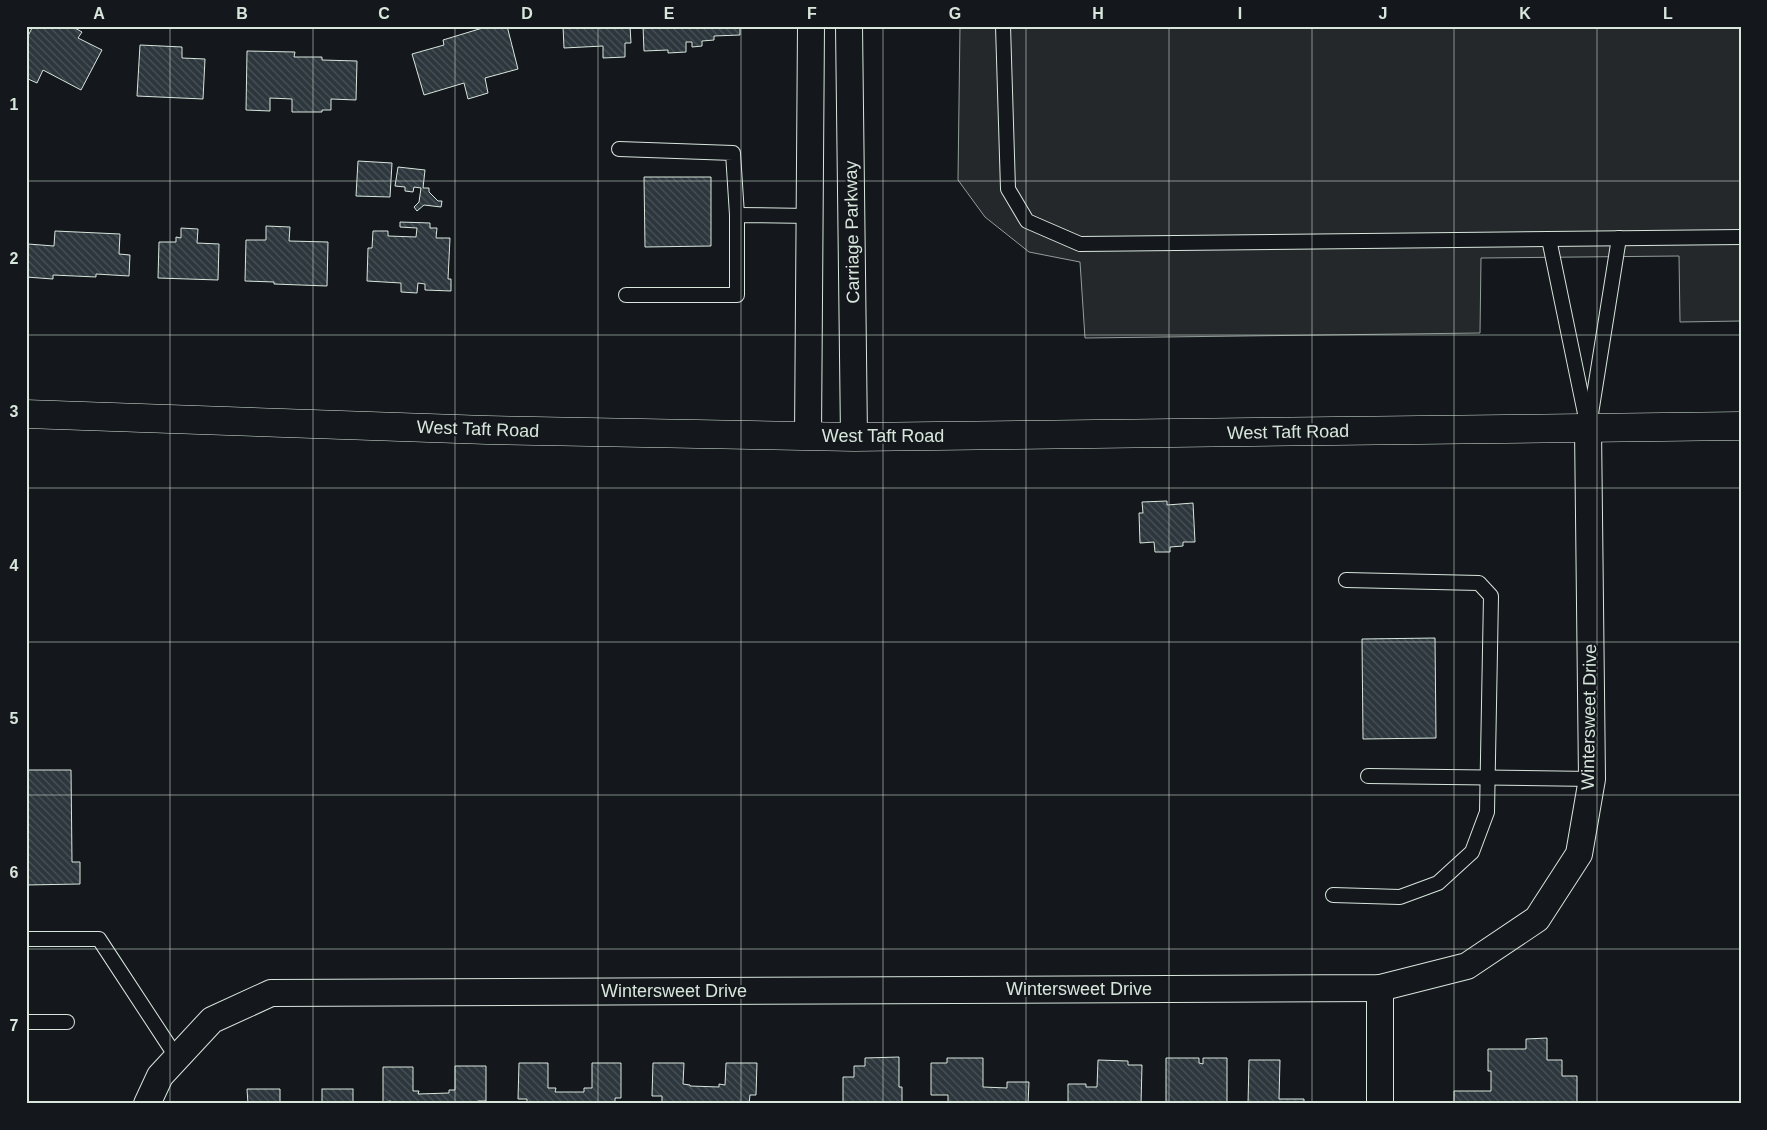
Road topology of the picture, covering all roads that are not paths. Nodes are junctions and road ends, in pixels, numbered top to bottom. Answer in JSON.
{"nodes":[{"id":1,"x":811,"y":26,"type":"edge"},
{"id":2,"x":849,"y":26,"type":"edge"},
{"id":3,"x":1004,"y":26,"type":"edge"},
{"id":4,"x":619,"y":149,"type":"dead end"},
{"id":5,"x":737,"y":215,"type":"junction"},
{"id":6,"x":852,"y":215,"type":"junction"},
{"id":7,"x":810,"y":216,"type":"junction"},
{"id":8,"x":1741,"y":237,"type":"edge"},
{"id":9,"x":1619,"y":238,"type":"junction"},
{"id":10,"x":1549,"y":239,"type":"junction"},
{"id":11,"x":626,"y":295,"type":"dead end"},
{"id":12,"x":26,"y":414,"type":"edge"},
{"id":13,"x":1741,"y":426,"type":"edge"},
{"id":14,"x":1588,"y":428,"type":"junction"},
{"id":15,"x":808,"y":436,"type":"junction"},
{"id":16,"x":854,"y":437,"type":"junction"},
{"id":17,"x":1346,"y":580,"type":"dead end"},
{"id":18,"x":1368,"y":776,"type":"dead end"},
{"id":19,"x":1488,"y":778,"type":"junction"},
{"id":20,"x":1592,"y":778,"type":"junction"},
{"id":21,"x":1333,"y":894,"type":"dead end"},
{"id":22,"x":26,"y":939,"type":"edge"},
{"id":23,"x":1380,"y":988,"type":"junction"},
{"id":24,"x":26,"y":1022,"type":"edge"},
{"id":25,"x":67,"y":1022,"type":"dead end"},
{"id":26,"x":177,"y":1058,"type":"junction"},
{"id":27,"x":147,"y":1104,"type":"edge"},
{"id":28,"x":1380,"y":1104,"type":"edge"}],
"edges":[{"from":1,"to":7,"type":"street"},
{"from":2,"to":6,"type":"street","name":"Carriage Parkway"},
{"from":3,"to":10,"type":"lane"},
{"from":4,"to":5,"type":"lane"},
{"from":5,"to":7,"type":"lane"},
{"from":5,"to":11,"type":"lane"},
{"from":6,"to":7,"type":"street"},
{"from":6,"to":16,"type":"street","name":"Carriage Parkway"},
{"from":7,"to":15,"type":"street"},
{"from":8,"to":9,"type":"lane"},
{"from":9,"to":10,"type":"lane"},
{"from":9,"to":14,"type":"lane"},
{"from":10,"to":14,"type":"lane"},
{"from":12,"to":15,"type":"main road","name":"West Taft Road"},
{"from":13,"to":14,"type":"main road","name":"West Taft Road"},
{"from":14,"to":16,"type":"main road","name":"West Taft Road"},
{"from":14,"to":20,"type":"street","name":"Wintersweet Drive"},
{"from":15,"to":16,"type":"main road","name":"West Taft Road"},
{"from":17,"to":19,"type":"lane"},
{"from":18,"to":19,"type":"lane"},
{"from":19,"to":20,"type":"lane"},
{"from":19,"to":21,"type":"lane"},
{"from":20,"to":23,"type":"street","name":"Wintersweet Drive"},
{"from":22,"to":26,"type":"lane"},
{"from":23,"to":26,"type":"street","name":"Wintersweet Drive"},
{"from":23,"to":28,"type":"street"},
{"from":24,"to":25,"type":"lane"},
{"from":26,"to":27,"type":"street","name":"Wintersweet Drive"}]}
